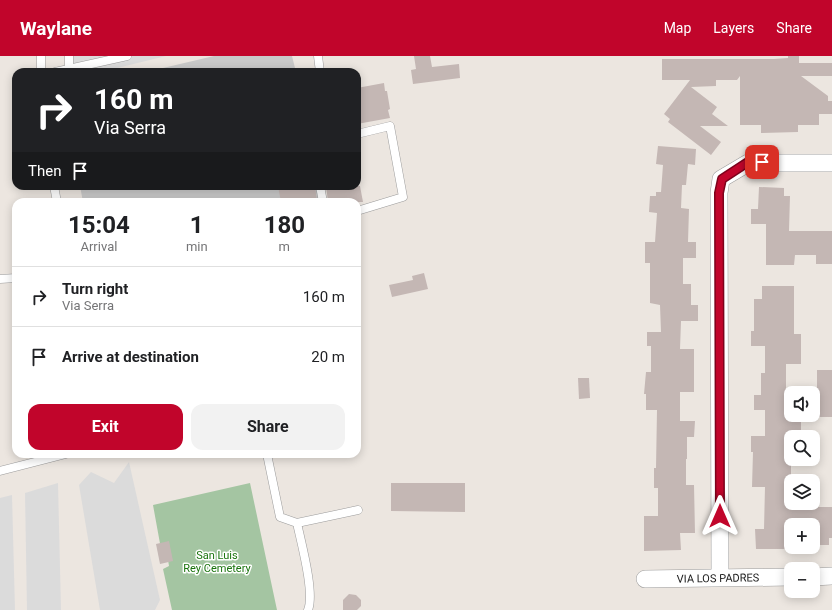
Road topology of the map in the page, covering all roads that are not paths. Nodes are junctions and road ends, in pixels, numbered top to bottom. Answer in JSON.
{"nodes":[{"id":1,"x":41,"y":56,"type":"edge"},
{"id":2,"x":68,"y":56,"type":"edge"},
{"id":3,"x":127,"y":56,"type":"edge"},
{"id":4,"x":318,"y":56,"type":"edge"},
{"id":5,"x":41,"y":68,"type":"edge"},
{"id":6,"x":68,"y":68,"type":"edge"},
{"id":7,"x":76,"y":68,"type":"edge"},
{"id":8,"x":320,"y":68,"type":"edge"},
{"id":9,"x":361,"y":133,"type":"edge"},
{"id":10,"x":832,"y":162,"type":"edge"},
{"id":11,"x":361,"y":210,"type":"edge"},
{"id":12,"x":12,"y":278,"type":"edge"},
{"id":13,"x":0,"y":279,"type":"edge"},
{"id":14,"x":51,"y":458,"type":"edge"},
{"id":15,"x":268,"y":458,"type":"edge"},
{"id":16,"x":0,"y":472,"type":"edge"},
{"id":17,"x":358,"y":510,"type":"dead end"},
{"id":18,"x":298,"y":523,"type":"junction"},
{"id":19,"x":832,"y":576,"type":"edge"},
{"id":20,"x":720,"y":577,"type":"junction"},
{"id":21,"x":784,"y":577,"type":"edge"},
{"id":22,"x":820,"y":577,"type":"edge"},
{"id":23,"x":645,"y":579,"type":"dead end"},
{"id":24,"x":308,"y":610,"type":"edge"}],
"edges":[{"from":1,"to":5,"type":"lane"},
{"from":2,"to":6,"type":"lane"},
{"from":3,"to":7,"type":"lane"},
{"from":4,"to":8,"type":"lane"},
{"from":9,"to":11,"type":"lane"},
{"from":10,"to":20,"type":"street"},
{"from":12,"to":13,"type":"lane"},
{"from":14,"to":16,"type":"lane"},
{"from":15,"to":18,"type":"lane"},
{"from":17,"to":18,"type":"lane"},
{"from":18,"to":24,"type":"lane"},
{"from":19,"to":22,"type":"street"},
{"from":20,"to":21,"type":"street","name":"VIA LOS PADRES"},
{"from":20,"to":23,"type":"street","name":"VIA LOS PADRES"}]}
